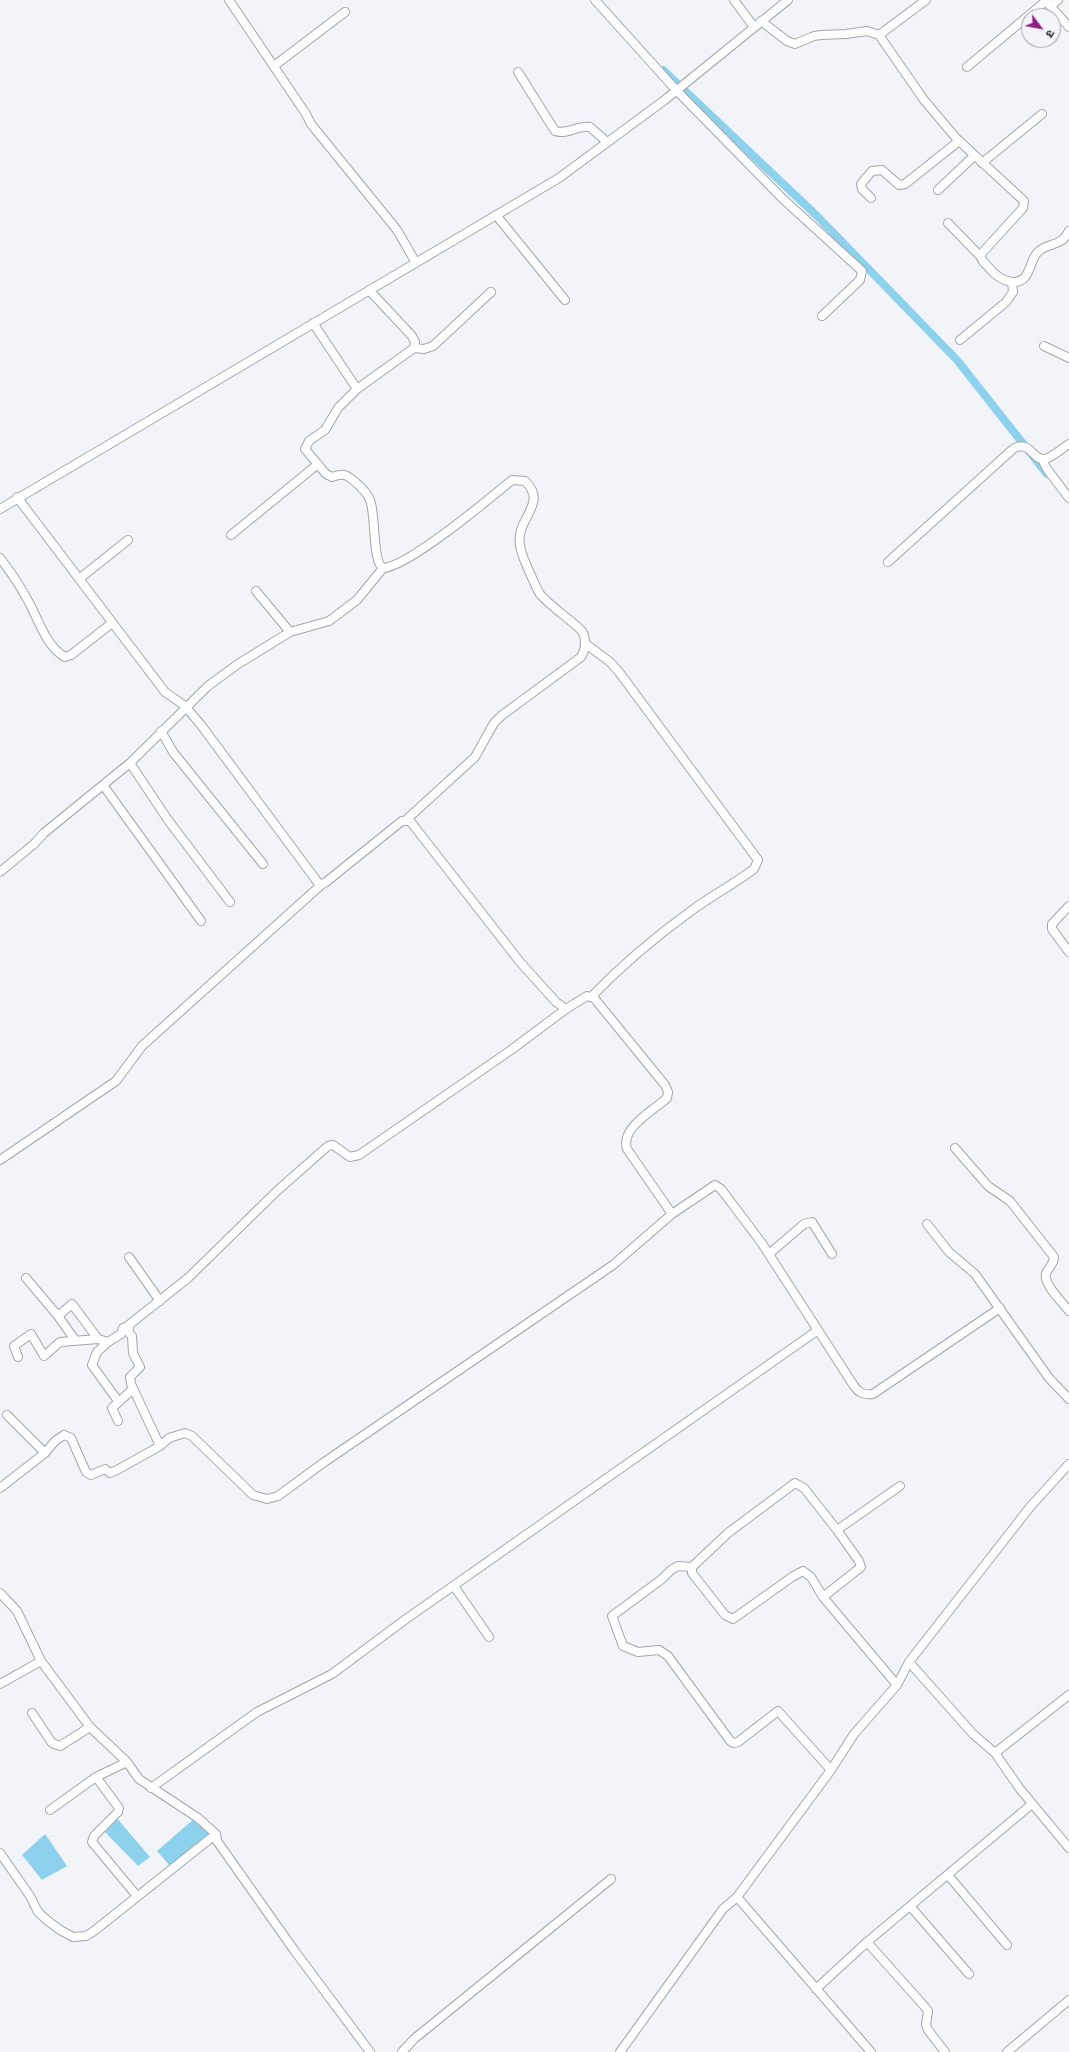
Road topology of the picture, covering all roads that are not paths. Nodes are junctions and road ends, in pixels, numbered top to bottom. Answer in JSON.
{"nodes":[{"id":1,"x":229,"y":0,"type":"edge"},
{"id":2,"x":595,"y":0,"type":"edge"},
{"id":3,"x":734,"y":0,"type":"edge"},
{"id":4,"x":788,"y":0,"type":"edge"},
{"id":5,"x":926,"y":0,"type":"edge"},
{"id":6,"x":1058,"y":0,"type":"edge"},
{"id":7,"x":1047,"y":2,"type":"edge"},
{"id":8,"x":345,"y":12,"type":"dead end"},
{"id":9,"x":761,"y":21,"type":"junction"},
{"id":10,"x":754,"y":27,"type":"junction"},
{"id":11,"x":1069,"y":27,"type":"edge"},
{"id":12,"x":879,"y":35,"type":"junction"},
{"id":13,"x":274,"y":66,"type":"junction"},
{"id":14,"x":967,"y":66,"type":"dead end"},
{"id":15,"x":518,"y":72,"type":"dead end"},
{"id":16,"x":679,"y":88,"type":"junction"},
{"id":17,"x":1042,"y":114,"type":"dead end"},
{"id":18,"x":959,"y":141,"type":"junction"},
{"id":19,"x":607,"y":142,"type":"junction"},
{"id":20,"x":974,"y":156,"type":"junction"},
{"id":21,"x":982,"y":163,"type":"junction"},
{"id":22,"x":938,"y":190,"type":"dead end"},
{"id":23,"x":871,"y":198,"type":"dead end"},
{"id":24,"x":496,"y":215,"type":"junction"},
{"id":25,"x":948,"y":223,"type":"dead end"},
{"id":26,"x":1069,"y":231,"type":"edge"},
{"id":27,"x":981,"y":257,"type":"junction"},
{"id":28,"x":416,"y":263,"type":"junction"},
{"id":29,"x":1012,"y":282,"type":"junction"},
{"id":30,"x":369,"y":290,"type":"junction"},
{"id":31,"x":491,"y":292,"type":"dead end"},
{"id":32,"x":565,"y":300,"type":"dead end"},
{"id":33,"x":822,"y":316,"type":"dead end"},
{"id":34,"x":313,"y":323,"type":"junction"},
{"id":35,"x":960,"y":340,"type":"dead end"},
{"id":36,"x":1044,"y":346,"type":"dead end"},
{"id":37,"x":414,"y":348,"type":"junction"},
{"id":38,"x":1069,"y":358,"type":"edge"},
{"id":39,"x":358,"y":390,"type":"junction"},
{"id":40,"x":1069,"y":444,"type":"edge"},
{"id":41,"x":1042,"y":459,"type":"junction"},
{"id":42,"x":318,"y":464,"type":"junction"},
{"id":43,"x":17,"y":497,"type":"junction"},
{"id":44,"x":1069,"y":498,"type":"edge"},
{"id":45,"x":0,"y":509,"type":"edge"},
{"id":46,"x":231,"y":535,"type":"dead end"},
{"id":47,"x":128,"y":540,"type":"dead end"},
{"id":48,"x":0,"y":558,"type":"edge"},
{"id":49,"x":888,"y":562,"type":"dead end"},
{"id":50,"x":383,"y":568,"type":"junction"},
{"id":51,"x":79,"y":579,"type":"junction"},
{"id":52,"x":256,"y":591,"type":"dead end"},
{"id":53,"x":112,"y":623,"type":"junction"},
{"id":54,"x":290,"y":632,"type":"junction"},
{"id":55,"x":586,"y":644,"type":"junction"},
{"id":56,"x":185,"y":706,"type":"junction"},
{"id":57,"x":161,"y":731,"type":"junction"},
{"id":58,"x":130,"y":763,"type":"junction"},
{"id":59,"x":102,"y":785,"type":"junction"},
{"id":60,"x":406,"y":820,"type":"junction"},
{"id":61,"x":263,"y":864,"type":"dead end"},
{"id":62,"x":0,"y":872,"type":"edge"},
{"id":63,"x":321,"y":885,"type":"junction"},
{"id":64,"x":230,"y":902,"type":"dead end"},
{"id":65,"x":1069,"y":906,"type":"edge"},
{"id":66,"x":201,"y":921,"type":"dead end"},
{"id":67,"x":1069,"y":952,"type":"edge"},
{"id":68,"x":591,"y":997,"type":"junction"},
{"id":69,"x":566,"y":1009,"type":"junction"},
{"id":70,"x":955,"y":1148,"type":"dead end"},
{"id":71,"x":0,"y":1160,"type":"edge"},
{"id":72,"x":672,"y":1214,"type":"junction"},
{"id":73,"x":927,"y":1224,"type":"dead end"},
{"id":74,"x":770,"y":1254,"type":"junction"},
{"id":75,"x":832,"y":1254,"type":"dead end"},
{"id":76,"x":129,"y":1257,"type":"dead end"},
{"id":77,"x":26,"y":1278,"type":"dead end"},
{"id":78,"x":160,"y":1301,"type":"junction"},
{"id":79,"x":1000,"y":1308,"type":"junction"},
{"id":80,"x":1069,"y":1311,"type":"edge"},
{"id":81,"x":58,"y":1316,"type":"junction"},
{"id":82,"x":128,"y":1326,"type":"junction"},
{"id":83,"x":818,"y":1330,"type":"junction"},
{"id":84,"x":98,"y":1339,"type":"junction"},
{"id":85,"x":75,"y":1340,"type":"junction"},
{"id":86,"x":108,"y":1342,"type":"junction"},
{"id":87,"x":18,"y":1357,"type":"dead end"},
{"id":88,"x":133,"y":1389,"type":"junction"},
{"id":89,"x":1069,"y":1399,"type":"edge"},
{"id":90,"x":118,"y":1401,"type":"junction"},
{"id":91,"x":7,"y":1415,"type":"dead end"},
{"id":92,"x":118,"y":1421,"type":"dead end"},
{"id":93,"x":160,"y":1446,"type":"junction"},
{"id":94,"x":45,"y":1453,"type":"junction"},
{"id":95,"x":1069,"y":1464,"type":"edge"},
{"id":96,"x":900,"y":1486,"type":"dead end"},
{"id":97,"x":0,"y":1488,"type":"edge"},
{"id":98,"x":837,"y":1530,"type":"junction"},
{"id":99,"x":692,"y":1566,"type":"junction"},
{"id":100,"x":454,"y":1586,"type":"junction"},
{"id":101,"x":823,"y":1597,"type":"junction"},
{"id":102,"x":2,"y":1598,"type":"edge"},
{"id":103,"x":489,"y":1637,"type":"dead end"},
{"id":104,"x":41,"y":1661,"type":"junction"},
{"id":105,"x":908,"y":1662,"type":"junction"},
{"id":106,"x":0,"y":1684,"type":"edge"},
{"id":107,"x":897,"y":1685,"type":"junction"},
{"id":108,"x":1069,"y":1695,"type":"edge"},
{"id":109,"x":32,"y":1713,"type":"dead end"},
{"id":110,"x":90,"y":1727,"type":"junction"},
{"id":111,"x":995,"y":1753,"type":"junction"},
{"id":112,"x":127,"y":1762,"type":"junction"},
{"id":113,"x":831,"y":1770,"type":"junction"},
{"id":114,"x":96,"y":1777,"type":"junction"},
{"id":115,"x":151,"y":1788,"type":"junction"},
{"id":116,"x":1032,"y":1804,"type":"junction"},
{"id":117,"x":50,"y":1810,"type":"dead end"},
{"id":118,"x":216,"y":1834,"type":"junction"},
{"id":119,"x":1069,"y":1848,"type":"edge"},
{"id":120,"x":0,"y":1853,"type":"edge"},
{"id":121,"x":948,"y":1875,"type":"junction"},
{"id":122,"x":611,"y":1879,"type":"dead end"},
{"id":123,"x":137,"y":1896,"type":"junction"},
{"id":124,"x":737,"y":1897,"type":"junction"},
{"id":125,"x":910,"y":1906,"type":"junction"},
{"id":126,"x":867,"y":1942,"type":"junction"},
{"id":127,"x":1007,"y":1945,"type":"dead end"},
{"id":128,"x":969,"y":1974,"type":"dead end"},
{"id":129,"x":816,"y":1989,"type":"junction"},
{"id":130,"x":1069,"y":2000,"type":"edge"},
{"id":131,"x":370,"y":2052,"type":"edge"},
{"id":132,"x":402,"y":2052,"type":"edge"},
{"id":133,"x":620,"y":2052,"type":"edge"},
{"id":134,"x":870,"y":2052,"type":"edge"},
{"id":135,"x":945,"y":2052,"type":"edge"},
{"id":136,"x":1007,"y":2052,"type":"edge"}],
"edges":[{"from":1,"to":13,"type":"street"},
{"from":2,"to":16,"type":"street"},
{"from":3,"to":10,"type":"street"},
{"from":4,"to":9,"type":"street"},
{"from":5,"to":12,"type":"street"},
{"from":6,"to":7,"type":"street"},
{"from":7,"to":11,"type":"street"},
{"from":7,"to":14,"type":"street"},
{"from":8,"to":13,"type":"street"},
{"from":9,"to":10,"type":"street"},
{"from":9,"to":12,"type":"street"},
{"from":10,"to":16,"type":"street"},
{"from":12,"to":18,"type":"street"},
{"from":13,"to":28,"type":"street"},
{"from":15,"to":19,"type":"street"},
{"from":16,"to":19,"type":"street"},
{"from":16,"to":33,"type":"street"},
{"from":17,"to":21,"type":"street"},
{"from":18,"to":20,"type":"street"},
{"from":18,"to":23,"type":"street"},
{"from":19,"to":24,"type":"street"},
{"from":20,"to":21,"type":"street"},
{"from":20,"to":22,"type":"street"},
{"from":21,"to":27,"type":"street"},
{"from":24,"to":28,"type":"street"},
{"from":24,"to":32,"type":"street"},
{"from":25,"to":27,"type":"street"},
{"from":26,"to":29,"type":"street"},
{"from":27,"to":29,"type":"street"},
{"from":28,"to":30,"type":"street"},
{"from":29,"to":35,"type":"street"},
{"from":30,"to":34,"type":"street"},
{"from":30,"to":37,"type":"street"},
{"from":31,"to":37,"type":"street"},
{"from":34,"to":39,"type":"street"},
{"from":34,"to":43,"type":"street"},
{"from":36,"to":38,"type":"street"},
{"from":37,"to":39,"type":"street"},
{"from":39,"to":42,"type":"street"},
{"from":40,"to":41,"type":"street"},
{"from":41,"to":44,"type":"street"},
{"from":41,"to":49,"type":"street"},
{"from":42,"to":46,"type":"street"},
{"from":42,"to":50,"type":"street"},
{"from":43,"to":45,"type":"street"},
{"from":43,"to":51,"type":"street"},
{"from":47,"to":51,"type":"street"},
{"from":48,"to":53,"type":"street"},
{"from":50,"to":54,"type":"street"},
{"from":50,"to":55,"type":"street"},
{"from":51,"to":53,"type":"street"},
{"from":52,"to":54,"type":"street"},
{"from":53,"to":56,"type":"street"},
{"from":54,"to":56,"type":"street"},
{"from":55,"to":60,"type":"street"},
{"from":55,"to":68,"type":"street"},
{"from":56,"to":57,"type":"street"},
{"from":56,"to":63,"type":"street"},
{"from":57,"to":58,"type":"street"},
{"from":57,"to":61,"type":"street"},
{"from":58,"to":59,"type":"street"},
{"from":58,"to":64,"type":"street"},
{"from":59,"to":62,"type":"street"},
{"from":59,"to":66,"type":"street"},
{"from":60,"to":63,"type":"street"},
{"from":60,"to":69,"type":"street"},
{"from":63,"to":71,"type":"street"},
{"from":65,"to":67,"type":"street"},
{"from":68,"to":69,"type":"street"},
{"from":68,"to":72,"type":"street"},
{"from":69,"to":78,"type":"street"},
{"from":70,"to":80,"type":"street"},
{"from":72,"to":74,"type":"street"},
{"from":72,"to":93,"type":"street"},
{"from":73,"to":79,"type":"street"},
{"from":74,"to":75,"type":"street"},
{"from":74,"to":83,"type":"street"},
{"from":76,"to":78,"type":"street"},
{"from":77,"to":81,"type":"street"},
{"from":78,"to":82,"type":"street"},
{"from":79,"to":83,"type":"street"},
{"from":79,"to":89,"type":"street"},
{"from":81,"to":84,"type":"street"},
{"from":81,"to":85,"type":"street"},
{"from":82,"to":86,"type":"street"},
{"from":82,"to":88,"type":"street"},
{"from":83,"to":100,"type":"street"},
{"from":84,"to":85,"type":"street"},
{"from":84,"to":86,"type":"street"},
{"from":85,"to":87,"type":"street"},
{"from":86,"to":90,"type":"street"},
{"from":88,"to":90,"type":"street"},
{"from":88,"to":93,"type":"street"},
{"from":90,"to":92,"type":"street"},
{"from":91,"to":94,"type":"street"},
{"from":93,"to":94,"type":"street"},
{"from":94,"to":97,"type":"street"},
{"from":95,"to":105,"type":"street"},
{"from":96,"to":98,"type":"street"},
{"from":98,"to":99,"type":"street"},
{"from":98,"to":101,"type":"street"},
{"from":99,"to":101,"type":"street"},
{"from":99,"to":113,"type":"street"},
{"from":100,"to":103,"type":"street"},
{"from":100,"to":115,"type":"street"},
{"from":101,"to":107,"type":"street"},
{"from":102,"to":104,"type":"street"},
{"from":104,"to":106,"type":"street"},
{"from":104,"to":110,"type":"street"},
{"from":105,"to":107,"type":"street"},
{"from":105,"to":111,"type":"street"},
{"from":107,"to":113,"type":"street"},
{"from":108,"to":111,"type":"street"},
{"from":109,"to":110,"type":"street"},
{"from":110,"to":112,"type":"street"},
{"from":111,"to":116,"type":"street"},
{"from":112,"to":114,"type":"street"},
{"from":112,"to":115,"type":"street"},
{"from":113,"to":124,"type":"street"},
{"from":114,"to":117,"type":"street"},
{"from":114,"to":123,"type":"street"},
{"from":115,"to":118,"type":"street"},
{"from":116,"to":119,"type":"street"},
{"from":116,"to":121,"type":"street"},
{"from":118,"to":123,"type":"street"},
{"from":118,"to":131,"type":"street"},
{"from":120,"to":123,"type":"street"},
{"from":121,"to":125,"type":"street"},
{"from":121,"to":127,"type":"street"},
{"from":122,"to":132,"type":"street"},
{"from":124,"to":129,"type":"street"},
{"from":124,"to":133,"type":"street"},
{"from":125,"to":126,"type":"street"},
{"from":125,"to":128,"type":"street"},
{"from":126,"to":129,"type":"street"},
{"from":126,"to":135,"type":"street"},
{"from":129,"to":134,"type":"street"},
{"from":130,"to":136,"type":"street"}]}
